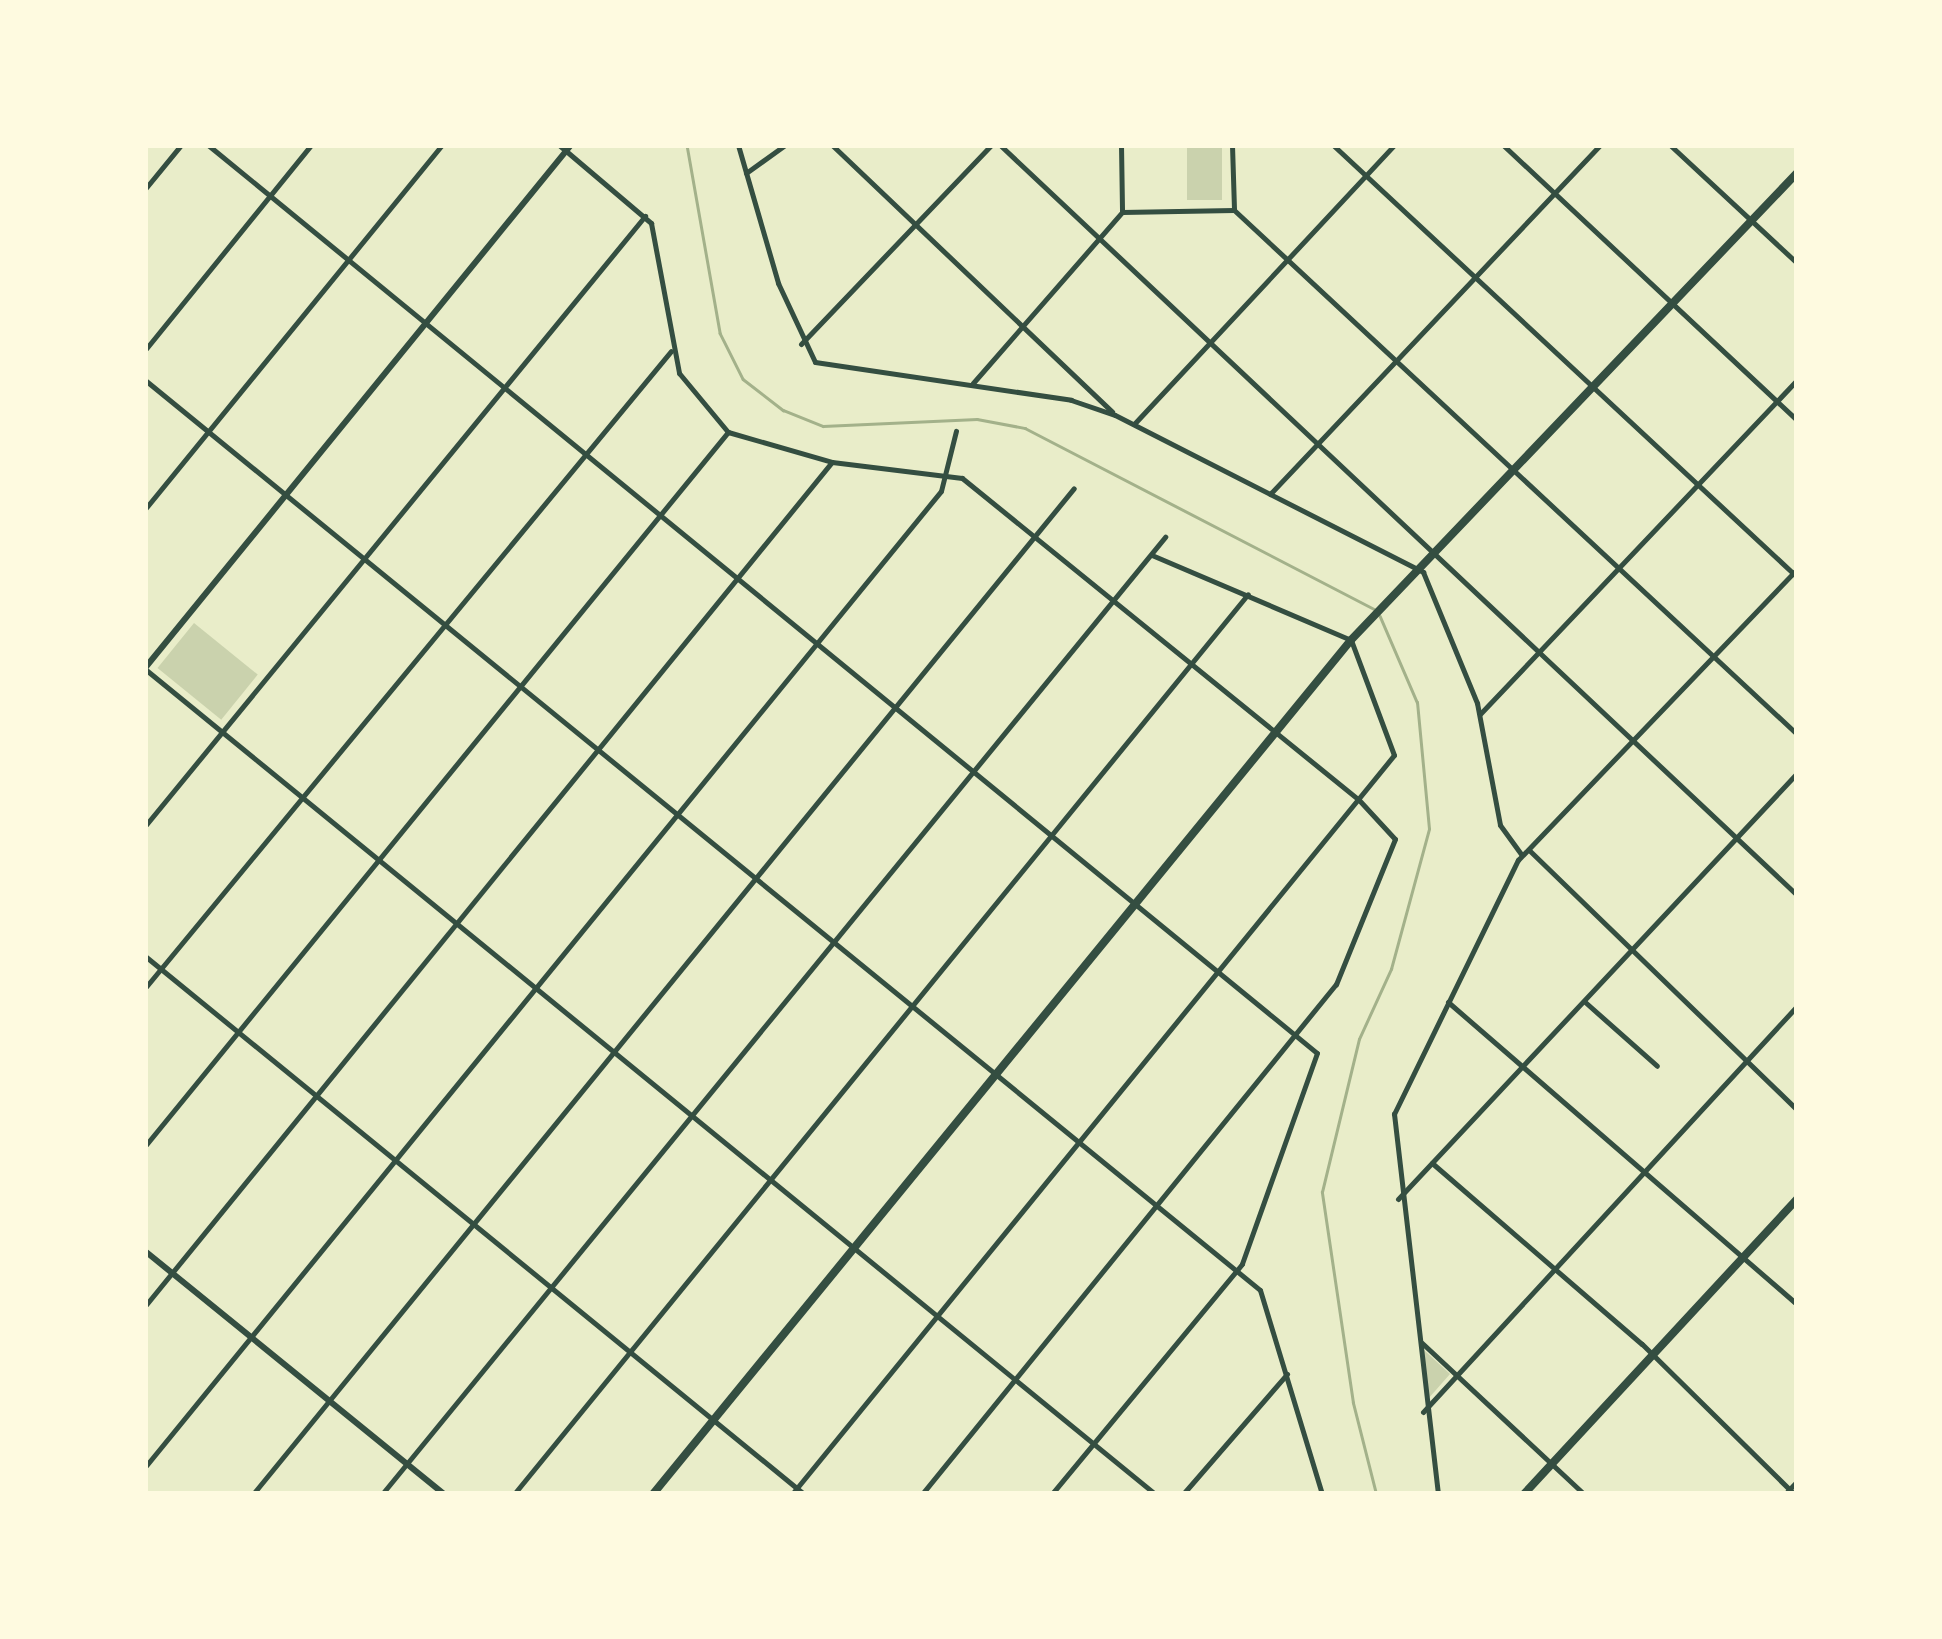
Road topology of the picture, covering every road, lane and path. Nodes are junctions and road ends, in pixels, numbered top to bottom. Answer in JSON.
{"nodes":[{"id":1,"x":181,"y":145,"type":"edge"},
{"id":2,"x":208,"y":145,"type":"edge"},
{"id":3,"x":311,"y":145,"type":"edge"},
{"id":4,"x":442,"y":145,"type":"edge"},
{"id":5,"x":738,"y":145,"type":"edge"},
{"id":6,"x":785,"y":145,"type":"edge"},
{"id":7,"x":832,"y":145,"type":"edge"},
{"id":8,"x":991,"y":145,"type":"edge"},
{"id":9,"x":1000,"y":145,"type":"edge"},
{"id":10,"x":1121,"y":145,"type":"edge"},
{"id":11,"x":1232,"y":145,"type":"edge"},
{"id":12,"x":1334,"y":145,"type":"edge"},
{"id":13,"x":1394,"y":145,"type":"edge"},
{"id":14,"x":1503,"y":145,"type":"edge"},
{"id":15,"x":1600,"y":145,"type":"edge"},
{"id":16,"x":1670,"y":145,"type":"edge"},
{"id":17,"x":565,"y":147,"type":"edge"},
{"id":18,"x":746,"y":173,"type":"junction"},
{"id":19,"x":1797,"y":173,"type":"edge"},
{"id":20,"x":1366,"y":174,"type":"junction"},
{"id":21,"x":145,"y":189,"type":"edge"},
{"id":22,"x":1554,"y":194,"type":"junction"},
{"id":23,"x":269,"y":196,"type":"junction"},
{"id":24,"x":1234,"y":210,"type":"junction"},
{"id":25,"x":1122,"y":212,"type":"junction"},
{"id":26,"x":645,"y":216,"type":"junction"},
{"id":27,"x":1752,"y":222,"type":"junction"},
{"id":28,"x":916,"y":225,"type":"junction"},
{"id":29,"x":1098,"y":241,"type":"junction"},
{"id":30,"x":348,"y":259,"type":"junction"},
{"id":31,"x":1288,"y":259,"type":"junction"},
{"id":32,"x":1797,"y":264,"type":"edge"},
{"id":33,"x":1474,"y":277,"type":"junction"},
{"id":34,"x":1674,"y":305,"type":"junction"},
{"id":35,"x":426,"y":322,"type":"junction"},
{"id":36,"x":1020,"y":324,"type":"junction"},
{"id":37,"x":1208,"y":342,"type":"junction"},
{"id":38,"x":802,"y":344,"type":"junction"},
{"id":39,"x":145,"y":350,"type":"edge"},
{"id":40,"x":672,"y":351,"type":"junction"},
{"id":41,"x":1397,"y":361,"type":"junction"},
{"id":42,"x":145,"y":380,"type":"edge"},
{"id":43,"x":1797,"y":380,"type":"edge"},
{"id":44,"x":973,"y":383,"type":"junction"},
{"id":45,"x":504,"y":387,"type":"junction"},
{"id":46,"x":1594,"y":390,"type":"junction"},
{"id":47,"x":1777,"y":402,"type":"junction"},
{"id":48,"x":1115,"y":415,"type":"junction"},
{"id":49,"x":1797,"y":420,"type":"edge"},
{"id":50,"x":1134,"y":424,"type":"junction"},
{"id":51,"x":956,"y":431,"type":"dead end"},
{"id":52,"x":208,"y":432,"type":"junction"},
{"id":53,"x":728,"y":432,"type":"junction"},
{"id":54,"x":1319,"y":444,"type":"junction"},
{"id":55,"x":583,"y":452,"type":"junction"},
{"id":56,"x":832,"y":462,"type":"junction"},
{"id":57,"x":1516,"y":472,"type":"junction"},
{"id":58,"x":950,"y":473,"type":"junction"},
{"id":59,"x":1697,"y":485,"type":"junction"},
{"id":60,"x":1074,"y":488,"type":"dead end"},
{"id":61,"x":1270,"y":494,"type":"junction"},
{"id":62,"x":285,"y":496,"type":"junction"},
{"id":63,"x":145,"y":509,"type":"edge"},
{"id":64,"x":662,"y":516,"type":"junction"},
{"id":65,"x":1036,"y":536,"type":"junction"},
{"id":66,"x":1165,"y":537,"type":"dead end"},
{"id":67,"x":1152,"y":555,"type":"junction"},
{"id":68,"x":1438,"y":556,"type":"junction"},
{"id":69,"x":364,"y":560,"type":"junction"},
{"id":70,"x":1619,"y":568,"type":"junction"},
{"id":71,"x":1422,"y":572,"type":"junction"},
{"id":72,"x":1796,"y":573,"type":"edge"},
{"id":73,"x":740,"y":580,"type":"junction"},
{"id":74,"x":1248,"y":594,"type":"junction"},
{"id":75,"x":1116,"y":599,"type":"junction"},
{"id":76,"x":443,"y":624,"type":"junction"},
{"id":77,"x":1352,"y":640,"type":"junction"},
{"id":78,"x":818,"y":642,"type":"junction"},
{"id":79,"x":1540,"y":652,"type":"junction"},
{"id":80,"x":1713,"y":655,"type":"junction"},
{"id":81,"x":1193,"y":663,"type":"junction"},
{"id":82,"x":145,"y":669,"type":"edge"},
{"id":83,"x":520,"y":687,"type":"junction"},
{"id":84,"x":896,"y":707,"type":"junction"},
{"id":85,"x":1480,"y":714,"type":"junction"},
{"id":86,"x":223,"y":730,"type":"junction"},
{"id":87,"x":1276,"y":732,"type":"junction"},
{"id":88,"x":1797,"y":734,"type":"edge"},
{"id":89,"x":1634,"y":741,"type":"junction"},
{"id":90,"x":598,"y":751,"type":"junction"},
{"id":91,"x":974,"y":771,"type":"junction"},
{"id":92,"x":1797,"y":773,"type":"edge"},
{"id":93,"x":300,"y":796,"type":"junction"},
{"id":94,"x":1359,"y":800,"type":"junction"},
{"id":95,"x":678,"y":815,"type":"junction"},
{"id":96,"x":145,"y":826,"type":"edge"},
{"id":97,"x":1050,"y":835,"type":"junction"},
{"id":98,"x":1737,"y":837,"type":"junction"},
{"id":99,"x":1530,"y":851,"type":"junction"},
{"id":100,"x":1522,"y":855,"type":"junction"},
{"id":101,"x":380,"y":860,"type":"junction"},
{"id":102,"x":755,"y":879,"type":"junction"},
{"id":103,"x":1797,"y":895,"type":"edge"},
{"id":104,"x":1136,"y":903,"type":"junction"},
{"id":105,"x":456,"y":924,"type":"junction"},
{"id":106,"x":832,"y":943,"type":"junction"},
{"id":107,"x":1629,"y":953,"type":"junction"},
{"id":108,"x":145,"y":956,"type":"edge"},
{"id":109,"x":160,"y":968,"type":"junction"},
{"id":110,"x":1220,"y":972,"type":"junction"},
{"id":111,"x":536,"y":987,"type":"junction"},
{"id":112,"x":145,"y":988,"type":"edge"},
{"id":113,"x":1447,"y":1002,"type":"junction"},
{"id":114,"x":1585,"y":1002,"type":"junction"},
{"id":115,"x":1797,"y":1006,"type":"edge"},
{"id":116,"x":911,"y":1008,"type":"junction"},
{"id":117,"x":238,"y":1032,"type":"junction"},
{"id":118,"x":1296,"y":1035,"type":"junction"},
{"id":119,"x":615,"y":1052,"type":"junction"},
{"id":120,"x":1745,"y":1062,"type":"junction"},
{"id":121,"x":1523,"y":1066,"type":"junction"},
{"id":122,"x":1657,"y":1066,"type":"dead end"},
{"id":123,"x":996,"y":1075,"type":"junction"},
{"id":124,"x":316,"y":1095,"type":"junction"},
{"id":125,"x":1797,"y":1110,"type":"edge"},
{"id":126,"x":693,"y":1116,"type":"junction"},
{"id":127,"x":1078,"y":1144,"type":"junction"},
{"id":128,"x":145,"y":1146,"type":"edge"},
{"id":129,"x":397,"y":1160,"type":"junction"},
{"id":130,"x":1432,"y":1163,"type":"junction"},
{"id":131,"x":1645,"y":1172,"type":"junction"},
{"id":132,"x":770,"y":1178,"type":"junction"},
{"id":133,"x":1398,"y":1198,"type":"junction"},
{"id":134,"x":1797,"y":1199,"type":"edge"},
{"id":135,"x":1156,"y":1208,"type":"junction"},
{"id":136,"x":473,"y":1222,"type":"junction"},
{"id":137,"x":854,"y":1248,"type":"junction"},
{"id":138,"x":145,"y":1251,"type":"edge"},
{"id":139,"x":1745,"y":1256,"type":"junction"},
{"id":140,"x":1556,"y":1268,"type":"junction"},
{"id":141,"x":1236,"y":1272,"type":"junction"},
{"id":142,"x":172,"y":1274,"type":"junction"},
{"id":143,"x":552,"y":1287,"type":"junction"},
{"id":144,"x":1797,"y":1304,"type":"edge"},
{"id":145,"x":145,"y":1306,"type":"edge"},
{"id":146,"x":937,"y":1316,"type":"junction"},
{"id":147,"x":250,"y":1338,"type":"junction"},
{"id":148,"x":1420,"y":1342,"type":"junction"},
{"id":149,"x":631,"y":1350,"type":"junction"},
{"id":150,"x":1650,"y":1356,"type":"junction"},
{"id":151,"x":1286,"y":1374,"type":"junction"},
{"id":152,"x":1456,"y":1375,"type":"junction"},
{"id":153,"x":1015,"y":1380,"type":"junction"},
{"id":154,"x":330,"y":1402,"type":"junction"},
{"id":155,"x":1423,"y":1412,"type":"junction"},
{"id":156,"x":714,"y":1420,"type":"junction"},
{"id":157,"x":1094,"y":1443,"type":"junction"},
{"id":158,"x":406,"y":1464,"type":"junction"},
{"id":159,"x":1552,"y":1464,"type":"junction"},
{"id":160,"x":145,"y":1467,"type":"edge"},
{"id":161,"x":1797,"y":1481,"type":"edge"},
{"id":162,"x":795,"y":1491,"type":"edge"},
{"id":163,"x":1789,"y":1492,"type":"edge"},
{"id":164,"x":253,"y":1494,"type":"edge"},
{"id":165,"x":382,"y":1494,"type":"edge"},
{"id":166,"x":444,"y":1494,"type":"edge"},
{"id":167,"x":514,"y":1494,"type":"edge"},
{"id":168,"x":653,"y":1494,"type":"edge"},
{"id":169,"x":804,"y":1494,"type":"edge"},
{"id":170,"x":922,"y":1494,"type":"edge"},
{"id":171,"x":1052,"y":1494,"type":"edge"},
{"id":172,"x":1155,"y":1494,"type":"edge"},
{"id":173,"x":1183,"y":1494,"type":"edge"},
{"id":174,"x":1322,"y":1494,"type":"edge"},
{"id":175,"x":1438,"y":1494,"type":"edge"},
{"id":176,"x":1524,"y":1494,"type":"edge"},
{"id":177,"x":1584,"y":1494,"type":"edge"}],
"edges":[{"from":1,"to":21,"type":"street"},
{"from":2,"to":23,"type":"street"},
{"from":3,"to":23,"type":"street"},
{"from":4,"to":30,"type":"street"},
{"from":5,"to":18,"type":"street"},
{"from":6,"to":18,"type":"street"},
{"from":7,"to":28,"type":"street"},
{"from":8,"to":28,"type":"street"},
{"from":9,"to":29,"type":"street"},
{"from":10,"to":25,"type":"street"},
{"from":11,"to":24,"type":"street"},
{"from":12,"to":20,"type":"street"},
{"from":13,"to":20,"type":"street"},
{"from":14,"to":22,"type":"street"},
{"from":15,"to":22,"type":"street"},
{"from":16,"to":27,"type":"street"},
{"from":17,"to":26,"type":"street"},
{"from":17,"to":35,"type":"street"},
{"from":18,"to":38,"type":"street"},
{"from":19,"to":27,"type":"main road"},
{"from":20,"to":31,"type":"street"},
{"from":20,"to":33,"type":"street"},
{"from":22,"to":33,"type":"street"},
{"from":22,"to":34,"type":"street"},
{"from":23,"to":30,"type":"street"},
{"from":23,"to":39,"type":"street"},
{"from":24,"to":25,"type":"street"},
{"from":24,"to":31,"type":"street"},
{"from":25,"to":29,"type":"street"},
{"from":26,"to":40,"type":"street"},
{"from":26,"to":45,"type":"street"},
{"from":27,"to":32,"type":"street"},
{"from":27,"to":34,"type":"main road"},
{"from":28,"to":36,"type":"street"},
{"from":28,"to":38,"type":"street"},
{"from":29,"to":36,"type":"street"},
{"from":29,"to":37,"type":"street"},
{"from":30,"to":35,"type":"street"},
{"from":30,"to":52,"type":"street"},
{"from":31,"to":37,"type":"street"},
{"from":31,"to":41,"type":"street"},
{"from":33,"to":41,"type":"street"},
{"from":33,"to":46,"type":"street"},
{"from":34,"to":46,"type":"main road"},
{"from":34,"to":47,"type":"street"},
{"from":35,"to":45,"type":"street"},
{"from":35,"to":62,"type":"street"},
{"from":36,"to":44,"type":"street"},
{"from":36,"to":48,"type":"street"},
{"from":37,"to":50,"type":"street"},
{"from":37,"to":54,"type":"street"},
{"from":38,"to":44,"type":"street"},
{"from":40,"to":53,"type":"street"},
{"from":40,"to":55,"type":"street"},
{"from":41,"to":54,"type":"street"},
{"from":41,"to":57,"type":"street"},
{"from":42,"to":52,"type":"street"},
{"from":43,"to":47,"type":"street"},
{"from":44,"to":48,"type":"street"},
{"from":45,"to":55,"type":"street"},
{"from":45,"to":69,"type":"street"},
{"from":46,"to":57,"type":"main road"},
{"from":46,"to":59,"type":"street"},
{"from":47,"to":49,"type":"street"},
{"from":47,"to":59,"type":"street"},
{"from":48,"to":50,"type":"street"},
{"from":50,"to":61,"type":"street"},
{"from":51,"to":58,"type":"street"},
{"from":52,"to":62,"type":"street"},
{"from":52,"to":63,"type":"street"},
{"from":53,"to":56,"type":"street"},
{"from":53,"to":64,"type":"street"},
{"from":54,"to":61,"type":"street"},
{"from":54,"to":68,"type":"street"},
{"from":55,"to":64,"type":"street"},
{"from":55,"to":76,"type":"street"},
{"from":56,"to":58,"type":"street"},
{"from":56,"to":73,"type":"street"},
{"from":57,"to":68,"type":"main road"},
{"from":57,"to":70,"type":"street"},
{"from":58,"to":65,"type":"street"},
{"from":58,"to":78,"type":"street"},
{"from":59,"to":70,"type":"street"},
{"from":59,"to":72,"type":"street"},
{"from":60,"to":65,"type":"street"},
{"from":61,"to":71,"type":"street"},
{"from":62,"to":69,"type":"street"},
{"from":62,"to":82,"type":"street"},
{"from":64,"to":73,"type":"street"},
{"from":64,"to":83,"type":"street"},
{"from":65,"to":75,"type":"street"},
{"from":65,"to":84,"type":"street"},
{"from":66,"to":67,"type":"street"},
{"from":67,"to":74,"type":"street"},
{"from":67,"to":75,"type":"street"},
{"from":68,"to":71,"type":"main road"},
{"from":68,"to":79,"type":"street"},
{"from":69,"to":76,"type":"street"},
{"from":69,"to":86,"type":"street"},
{"from":70,"to":79,"type":"street"},
{"from":70,"to":80,"type":"street"},
{"from":71,"to":77,"type":"main road"},
{"from":71,"to":85,"type":"street"},
{"from":72,"to":80,"type":"street"},
{"from":73,"to":78,"type":"street"},
{"from":73,"to":90,"type":"street"},
{"from":74,"to":77,"type":"street"},
{"from":74,"to":81,"type":"street"},
{"from":75,"to":81,"type":"street"},
{"from":75,"to":91,"type":"street"},
{"from":76,"to":83,"type":"street"},
{"from":76,"to":93,"type":"street"},
{"from":77,"to":87,"type":"main road"},
{"from":77,"to":94,"type":"street"},
{"from":78,"to":84,"type":"street"},
{"from":78,"to":95,"type":"street"},
{"from":79,"to":85,"type":"street"},
{"from":79,"to":89,"type":"street"},
{"from":80,"to":88,"type":"street"},
{"from":80,"to":89,"type":"street"},
{"from":81,"to":87,"type":"street"},
{"from":81,"to":97,"type":"street"},
{"from":82,"to":86,"type":"street"},
{"from":83,"to":90,"type":"street"},
{"from":83,"to":101,"type":"street"},
{"from":84,"to":91,"type":"street"},
{"from":84,"to":102,"type":"street"},
{"from":85,"to":100,"type":"street"},
{"from":86,"to":93,"type":"street"},
{"from":86,"to":96,"type":"street"},
{"from":87,"to":94,"type":"street"},
{"from":87,"to":104,"type":"main road"},
{"from":89,"to":98,"type":"street"},
{"from":89,"to":99,"type":"street"},
{"from":90,"to":95,"type":"street"},
{"from":90,"to":105,"type":"street"},
{"from":91,"to":97,"type":"street"},
{"from":91,"to":106,"type":"street"},
{"from":92,"to":98,"type":"street"},
{"from":93,"to":101,"type":"street"},
{"from":93,"to":109,"type":"street"},
{"from":94,"to":110,"type":"street"},
{"from":94,"to":118,"type":"street"},
{"from":95,"to":102,"type":"street"},
{"from":95,"to":111,"type":"street"},
{"from":97,"to":104,"type":"street"},
{"from":97,"to":116,"type":"street"},
{"from":98,"to":103,"type":"street"},
{"from":98,"to":107,"type":"street"},
{"from":99,"to":100,"type":"street"},
{"from":99,"to":107,"type":"street"},
{"from":100,"to":113,"type":"street"},
{"from":101,"to":105,"type":"street"},
{"from":101,"to":117,"type":"street"},
{"from":102,"to":106,"type":"street"},
{"from":102,"to":119,"type":"street"},
{"from":104,"to":110,"type":"street"},
{"from":104,"to":123,"type":"main road"},
{"from":105,"to":111,"type":"street"},
{"from":105,"to":124,"type":"street"},
{"from":106,"to":116,"type":"street"},
{"from":106,"to":126,"type":"street"},
{"from":107,"to":114,"type":"street"},
{"from":107,"to":120,"type":"street"},
{"from":108,"to":109,"type":"street"},
{"from":109,"to":112,"type":"street"},
{"from":109,"to":117,"type":"street"},
{"from":110,"to":118,"type":"street"},
{"from":110,"to":127,"type":"street"},
{"from":111,"to":119,"type":"street"},
{"from":111,"to":129,"type":"street"},
{"from":113,"to":121,"type":"street"},
{"from":113,"to":133,"type":"street"},
{"from":114,"to":121,"type":"street"},
{"from":114,"to":122,"type":"street"},
{"from":115,"to":120,"type":"street"},
{"from":116,"to":123,"type":"street"},
{"from":116,"to":132,"type":"street"},
{"from":117,"to":124,"type":"street"},
{"from":117,"to":128,"type":"street"},
{"from":118,"to":135,"type":"street"},
{"from":118,"to":141,"type":"street"},
{"from":119,"to":126,"type":"street"},
{"from":119,"to":136,"type":"street"},
{"from":120,"to":125,"type":"street"},
{"from":120,"to":131,"type":"street"},
{"from":121,"to":130,"type":"street"},
{"from":121,"to":131,"type":"street"},
{"from":123,"to":127,"type":"street"},
{"from":123,"to":137,"type":"main road"},
{"from":124,"to":129,"type":"street"},
{"from":124,"to":142,"type":"street"},
{"from":126,"to":132,"type":"street"},
{"from":126,"to":143,"type":"street"},
{"from":127,"to":135,"type":"street"},
{"from":127,"to":146,"type":"street"},
{"from":129,"to":136,"type":"street"},
{"from":129,"to":147,"type":"street"},
{"from":130,"to":133,"type":"street"},
{"from":130,"to":140,"type":"street"},
{"from":131,"to":139,"type":"street"},
{"from":131,"to":140,"type":"street"},
{"from":132,"to":137,"type":"street"},
{"from":132,"to":149,"type":"street"},
{"from":133,"to":148,"type":"street"},
{"from":134,"to":139,"type":"main road"},
{"from":135,"to":141,"type":"street"},
{"from":135,"to":153,"type":"street"},
{"from":136,"to":143,"type":"street"},
{"from":136,"to":154,"type":"street"},
{"from":137,"to":146,"type":"street"},
{"from":137,"to":156,"type":"main road"},
{"from":138,"to":142,"type":"street"},
{"from":139,"to":144,"type":"street"},
{"from":139,"to":150,"type":"main road"},
{"from":140,"to":150,"type":"street"},
{"from":140,"to":152,"type":"street"},
{"from":141,"to":151,"type":"street"},
{"from":141,"to":157,"type":"street"},
{"from":142,"to":145,"type":"street"},
{"from":142,"to":147,"type":"street"},
{"from":143,"to":149,"type":"street"},
{"from":143,"to":158,"type":"street"},
{"from":146,"to":153,"type":"street"},
{"from":146,"to":162,"type":"street"},
{"from":147,"to":154,"type":"street"},
{"from":147,"to":160,"type":"street"},
{"from":148,"to":152,"type":"street"},
{"from":148,"to":155,"type":"street"},
{"from":149,"to":156,"type":"street"},
{"from":149,"to":167,"type":"street"},
{"from":150,"to":159,"type":"main road"},
{"from":150,"to":163,"type":"street"},
{"from":151,"to":173,"type":"street"},
{"from":151,"to":174,"type":"street"},
{"from":152,"to":155,"type":"street"},
{"from":152,"to":159,"type":"street"},
{"from":153,"to":157,"type":"street"},
{"from":153,"to":170,"type":"street"},
{"from":154,"to":158,"type":"street"},
{"from":154,"to":164,"type":"street"},
{"from":155,"to":175,"type":"street"},
{"from":156,"to":162,"type":"street"},
{"from":156,"to":168,"type":"main road"},
{"from":157,"to":171,"type":"street"},
{"from":157,"to":172,"type":"street"},
{"from":158,"to":165,"type":"street"},
{"from":158,"to":166,"type":"street"},
{"from":159,"to":176,"type":"main road"},
{"from":159,"to":177,"type":"street"},
{"from":161,"to":163,"type":"street"},
{"from":162,"to":169,"type":"street"}]}
